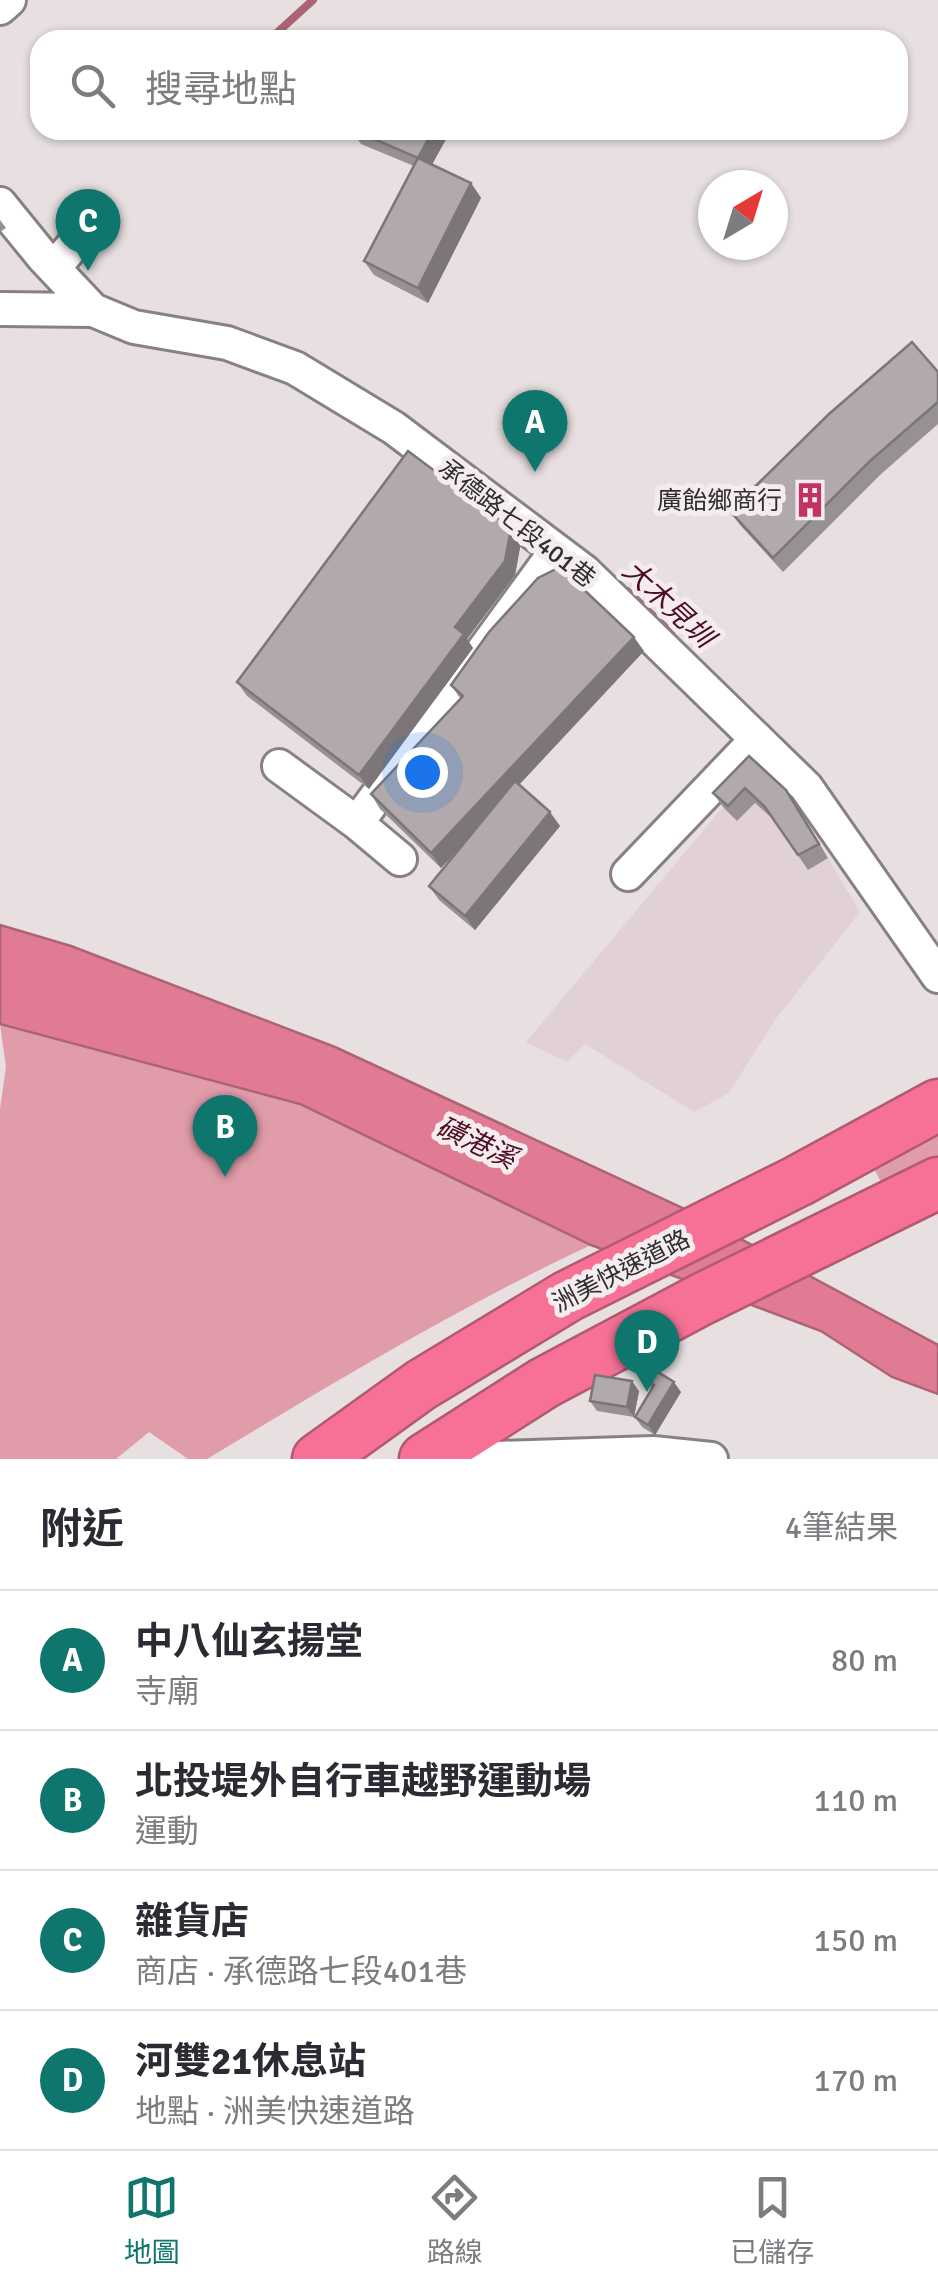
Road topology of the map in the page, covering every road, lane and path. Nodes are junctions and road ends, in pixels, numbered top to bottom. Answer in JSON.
{"nodes":[{"id":1,"x":9,"y":0,"type":"edge"},
{"id":2,"x":0,"y":8,"type":"edge"},
{"id":3,"x":0,"y":204,"type":"edge"},
{"id":4,"x":96,"y":218,"type":"dead end"},
{"id":5,"x":54,"y":268,"type":"junction"},
{"id":6,"x":0,"y":309,"type":"edge"},
{"id":7,"x":93,"y":310,"type":"junction"},
{"id":8,"x":556,"y":550,"type":"junction"},
{"id":9,"x":757,"y":739,"type":"junction"},
{"id":10,"x":278,"y":766,"type":"dead end"},
{"id":11,"x":357,"y":823,"type":"junction"},
{"id":12,"x":400,"y":859,"type":"dead end"},
{"id":13,"x":628,"y":874,"type":"dead end"},
{"id":14,"x":938,"y":976,"type":"edge"},
{"id":15,"x":938,"y":1105,"type":"edge"},
{"id":16,"x":938,"y":1183,"type":"edge"},
{"id":17,"x":653,"y":1456,"type":"edge"},
{"id":18,"x":484,"y":1458,"type":"edge"},
{"id":19,"x":318,"y":1459,"type":"edge"},
{"id":20,"x":425,"y":1459,"type":"edge"},
{"id":21,"x":711,"y":1459,"type":"edge"}],
"edges":[{"from":1,"to":2,"type":"street"},
{"from":3,"to":5,"type":"street","name":"承德路七段401巷"},
{"from":4,"to":5,"type":"street"},
{"from":5,"to":7,"type":"street","name":"承德路七段401巷"},
{"from":6,"to":7,"type":"street"},
{"from":7,"to":8,"type":"street","name":"承德路七段401巷"},
{"from":8,"to":9,"type":"street","name":"承德路七段401巷"},
{"from":8,"to":11,"type":"street"},
{"from":9,"to":13,"type":"street"},
{"from":9,"to":14,"type":"street","name":"承德路七段401巷"},
{"from":10,"to":11,"type":"street"},
{"from":11,"to":12,"type":"street"},
{"from":15,"to":19,"type":"highway","name":"洲美快速道路"},
{"from":16,"to":20,"type":"highway"},
{"from":17,"to":18,"type":"street"},
{"from":17,"to":21,"type":"street"}]}
